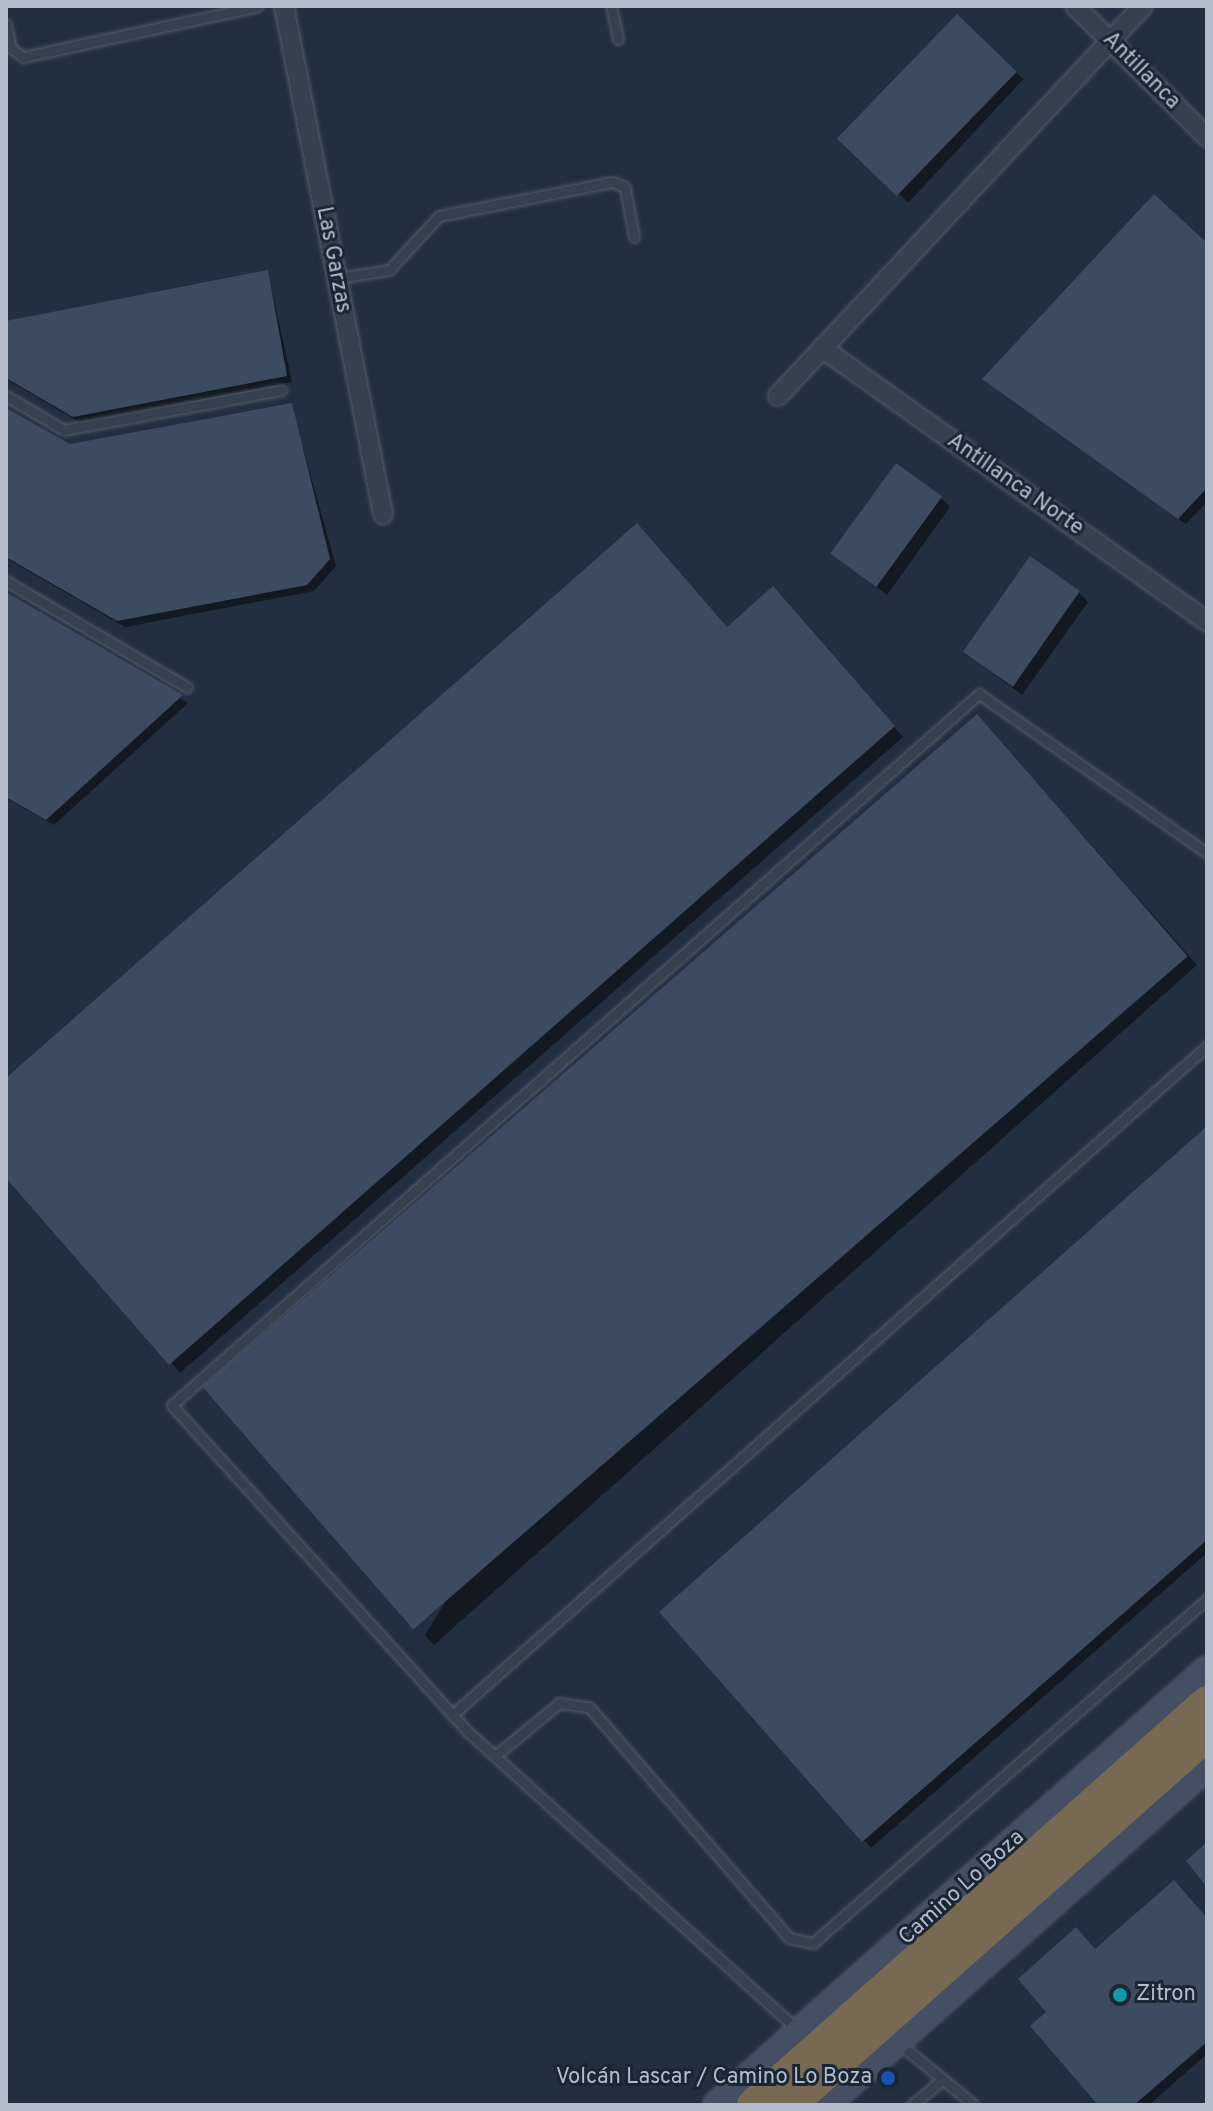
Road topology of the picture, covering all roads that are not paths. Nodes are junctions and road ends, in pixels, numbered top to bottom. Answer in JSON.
{"nodes":[{"id":1,"x":258,"y":6,"type":"edge"},
{"id":2,"x":284,"y":6,"type":"edge"},
{"id":3,"x":611,"y":6,"type":"edge"},
{"id":4,"x":1075,"y":6,"type":"edge"},
{"id":5,"x":1143,"y":6,"type":"edge"},
{"id":6,"x":225,"y":9,"type":"edge"},
{"id":7,"x":6,"y":24,"type":"edge"},
{"id":8,"x":618,"y":39,"type":"dead end"},
{"id":9,"x":1110,"y":41,"type":"junction"},
{"id":10,"x":1207,"y":137,"type":"edge"},
{"id":11,"x":634,"y":237,"type":"dead end"},
{"id":12,"x":337,"y":278,"type":"junction"},
{"id":13,"x":822,"y":348,"type":"junction"},
{"id":14,"x":281,"y":390,"type":"dead end"},
{"id":15,"x":6,"y":396,"type":"edge"},
{"id":16,"x":778,"y":396,"type":"dead end"},
{"id":17,"x":383,"y":514,"type":"dead end"},
{"id":18,"x":6,"y":581,"type":"edge"},
{"id":19,"x":1207,"y":622,"type":"edge"},
{"id":20,"x":187,"y":687,"type":"dead end"},
{"id":21,"x":1207,"y":853,"type":"edge"},
{"id":22,"x":1207,"y":1046,"type":"edge"},
{"id":23,"x":1207,"y":1599,"type":"edge"},
{"id":24,"x":1207,"y":1670,"type":"edge"},
{"id":25,"x":1207,"y":1702,"type":"edge"},
{"id":26,"x":452,"y":1715,"type":"junction"},
{"id":27,"x":1207,"y":1735,"type":"edge"},
{"id":28,"x":495,"y":1756,"type":"junction"},
{"id":29,"x":1207,"y":1766,"type":"edge"},
{"id":30,"x":799,"y":2032,"type":"junction"},
{"id":31,"x":897,"y":2041,"type":"junction"},
{"id":32,"x":943,"y":2079,"type":"junction"},
{"id":33,"x":717,"y":2105,"type":"edge"},
{"id":34,"x":753,"y":2105,"type":"edge"},
{"id":35,"x":790,"y":2105,"type":"edge"},
{"id":36,"x":825,"y":2105,"type":"edge"},
{"id":37,"x":912,"y":2105,"type":"edge"},
{"id":38,"x":974,"y":2105,"type":"edge"}],
"edges":[{"from":1,"to":6,"type":"lane"},
{"from":2,"to":12,"type":"street","name":"Las Garzas"},
{"from":3,"to":8,"type":"lane"},
{"from":4,"to":9,"type":"street","name":"Antillanca"},
{"from":5,"to":9,"type":"street"},
{"from":6,"to":7,"type":"lane"},
{"from":9,"to":10,"type":"street","name":"Antillanca"},
{"from":9,"to":13,"type":"street"},
{"from":11,"to":12,"type":"lane"},
{"from":12,"to":17,"type":"street","name":"Las Garzas"},
{"from":13,"to":16,"type":"street"},
{"from":13,"to":19,"type":"street","name":"Antillanca Norte"},
{"from":14,"to":15,"type":"lane"},
{"from":18,"to":20,"type":"lane"},
{"from":21,"to":26,"type":"lane"},
{"from":22,"to":26,"type":"lane"},
{"from":23,"to":28,"type":"lane"},
{"from":24,"to":30,"type":"street","name":"Camino Lo Boza"},
{"from":25,"to":34,"type":"highway"},
{"from":26,"to":28,"type":"lane"},
{"from":27,"to":35,"type":"highway"},
{"from":28,"to":30,"type":"lane"},
{"from":29,"to":31,"type":"street"},
{"from":30,"to":33,"type":"street","name":"Camino Lo Boza"},
{"from":31,"to":32,"type":"lane"},
{"from":31,"to":36,"type":"street"},
{"from":32,"to":37,"type":"lane"},
{"from":32,"to":38,"type":"lane"}]}
